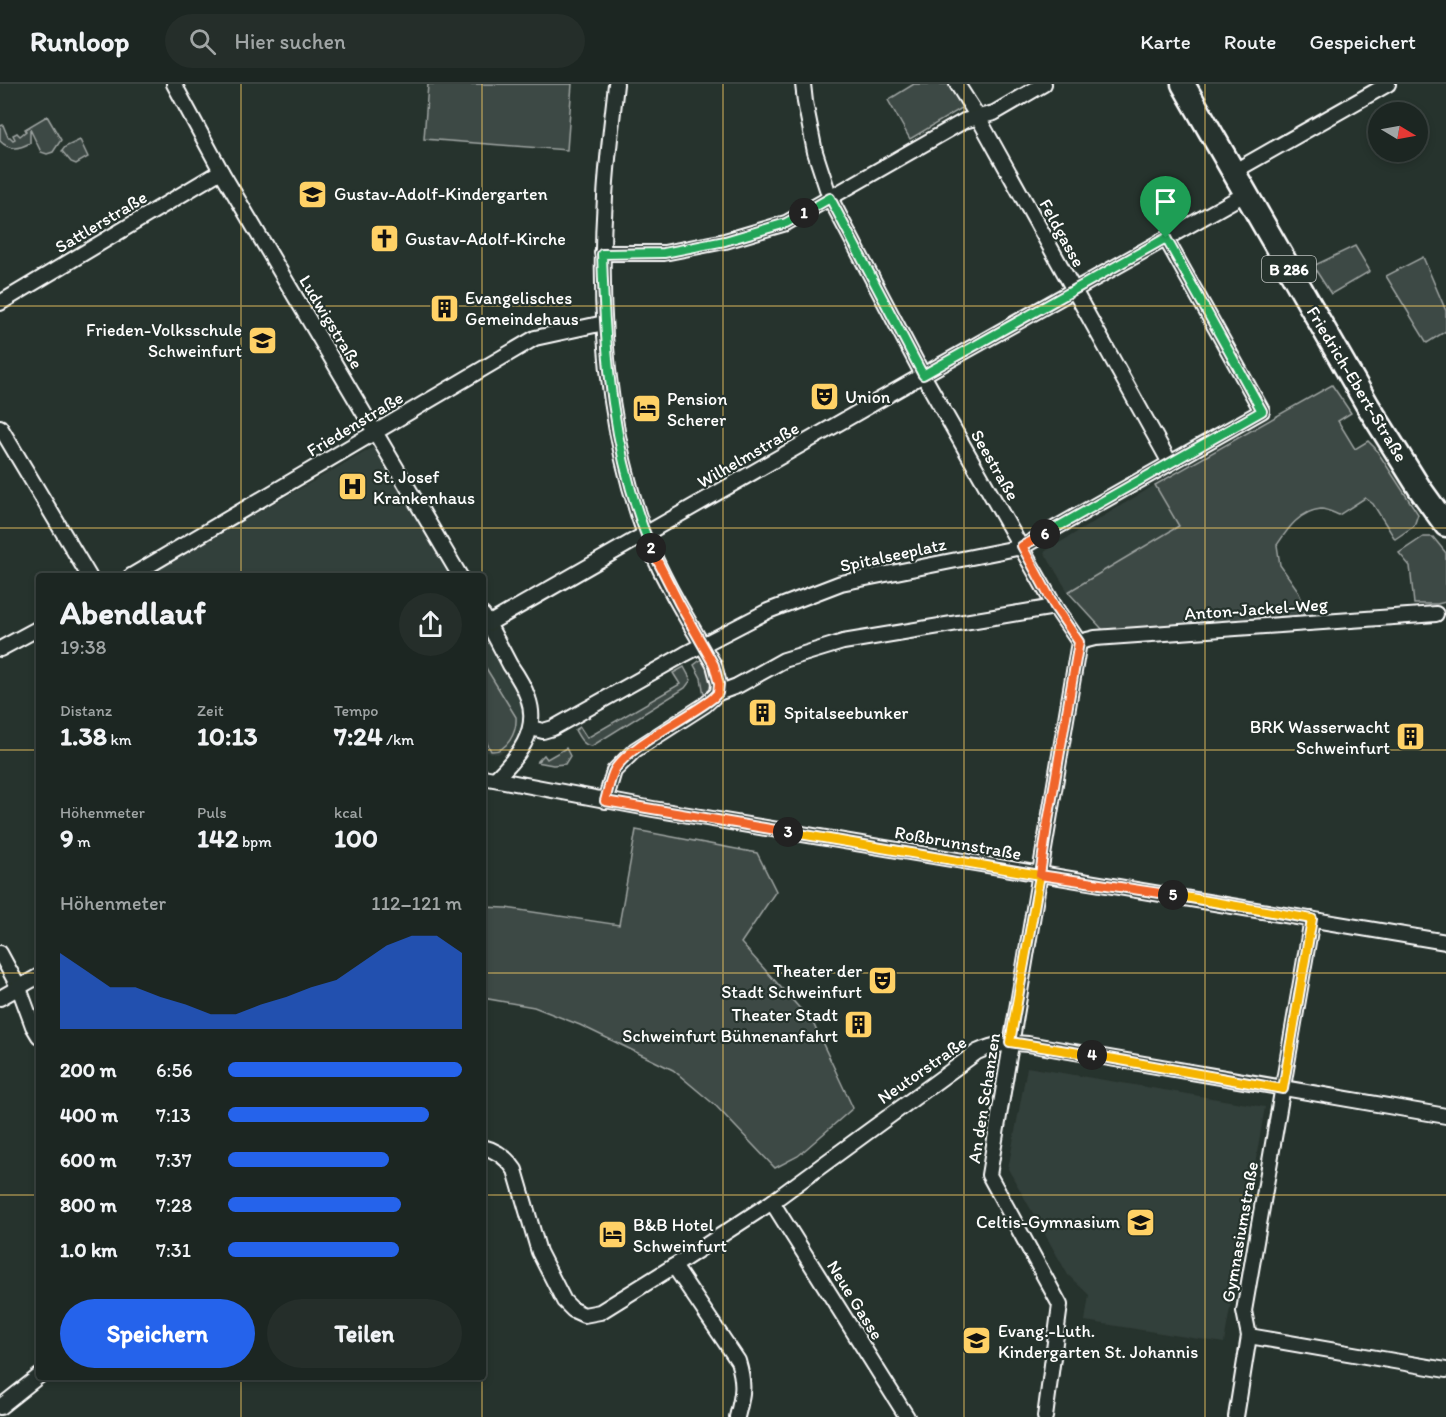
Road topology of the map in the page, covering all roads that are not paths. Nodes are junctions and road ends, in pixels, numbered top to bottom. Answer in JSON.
{"nodes":[{"id":1,"x":174,"y":84,"type":"edge"},
{"id":2,"x":616,"y":84,"type":"edge"},
{"id":3,"x":803,"y":84,"type":"edge"},
{"id":4,"x":957,"y":84,"type":"edge"},
{"id":5,"x":1044,"y":84,"type":"edge"},
{"id":6,"x":1183,"y":84,"type":"edge"},
{"id":7,"x":1388,"y":84,"type":"edge"},
{"id":8,"x":978,"y":117,"type":"junction"},
{"id":9,"x":221,"y":171,"type":"junction"},
{"id":10,"x":1233,"y":172,"type":"junction"},
{"id":11,"x":1245,"y":194,"type":"junction"},
{"id":12,"x":830,"y":198,"type":"junction"},
{"id":13,"x":1166,"y":238,"type":"junction"},
{"id":14,"x":602,"y":254,"type":"junction"},
{"id":15,"x":1072,"y":291,"type":"junction"},
{"id":16,"x":0,"y":303,"type":"edge"},
{"id":17,"x":604,"y":322,"type":"junction"},
{"id":18,"x":923,"y":375,"type":"junction"},
{"id":19,"x":0,"y":427,"type":"edge"},
{"id":20,"x":376,"y":432,"type":"junction"},
{"id":21,"x":1170,"y":463,"type":"junction"},
{"id":22,"x":1446,"y":525,"type":"edge"},
{"id":23,"x":645,"y":535,"type":"junction"},
{"id":24,"x":1022,"y":546,"type":"junction"},
{"id":25,"x":87,"y":573,"type":"edge"},
{"id":26,"x":136,"y":573,"type":"edge"},
{"id":27,"x":458,"y":573,"type":"edge"},
{"id":28,"x":1055,"y":607,"type":"junction"},
{"id":29,"x":1436,"y":614,"type":"dead end"},
{"id":30,"x":486,"y":620,"type":"edge"},
{"id":31,"x":36,"y":630,"type":"edge"},
{"id":32,"x":1079,"y":642,"type":"junction"},
{"id":33,"x":702,"y":644,"type":"junction"},
{"id":34,"x":0,"y":649,"type":"edge"},
{"id":35,"x":718,"y":693,"type":"junction"},
{"id":36,"x":531,"y":728,"type":"junction"},
{"id":37,"x":489,"y":778,"type":"edge"},
{"id":38,"x":605,"y":801,"type":"junction"},
{"id":39,"x":1040,"y":875,"type":"junction"},
{"id":40,"x":1312,"y":919,"type":"junction"},
{"id":41,"x":1446,"y":942,"type":"edge"},
{"id":42,"x":0,"y":953,"type":"edge"},
{"id":43,"x":36,"y":978,"type":"edge"},
{"id":44,"x":19,"y":988,"type":"junction"},
{"id":45,"x":0,"y":998,"type":"edge"},
{"id":46,"x":36,"y":1031,"type":"edge"},
{"id":47,"x":1010,"y":1042,"type":"junction"},
{"id":48,"x":1283,"y":1089,"type":"junction"},
{"id":49,"x":1446,"y":1116,"type":"edge"},
{"id":50,"x":486,"y":1148,"type":"edge"},
{"id":51,"x":772,"y":1202,"type":"junction"},
{"id":52,"x":674,"y":1266,"type":"junction"},
{"id":53,"x":1249,"y":1336,"type":"junction"},
{"id":54,"x":1446,"y":1370,"type":"edge"},
{"id":55,"x":36,"y":1378,"type":"edge"},
{"id":56,"x":0,"y":1407,"type":"edge"},
{"id":57,"x":737,"y":1417,"type":"edge"},
{"id":58,"x":907,"y":1417,"type":"edge"},
{"id":59,"x":1044,"y":1417,"type":"edge"},
{"id":60,"x":1236,"y":1417,"type":"edge"}],
"edges":[{"from":1,"to":9,"type":"street","name":"Ludwigstraße"},
{"from":2,"to":14,"type":"street"},
{"from":3,"to":12,"type":"street","name":"Seestraße"},
{"from":4,"to":8,"type":"street","name":"Feldgasse"},
{"from":5,"to":8,"type":"street"},
{"from":6,"to":10,"type":"main road","name":"Friedrich-Ebert-Straße","number":"B 286"},
{"from":7,"to":10,"type":"street"},
{"from":8,"to":12,"type":"street"},
{"from":8,"to":15,"type":"street","name":"Feldgasse"},
{"from":9,"to":16,"type":"street","name":"Sattlerstraße"},
{"from":9,"to":20,"type":"street","name":"Ludwigstraße"},
{"from":10,"to":11,"type":"main road","name":"Friedrich-Ebert-Straße","number":"B 286"},
{"from":11,"to":13,"type":"street","name":"Wilhelmstraße"},
{"from":11,"to":22,"type":"main road","name":"Friedrich-Ebert-Straße","number":"B 286"},
{"from":12,"to":14,"type":"street"},
{"from":12,"to":18,"type":"street","name":"Seestraße"},
{"from":13,"to":15,"type":"street","name":"Wilhelmstraße"},
{"from":13,"to":21,"type":"street","name":"Spitalseeplatz"},
{"from":14,"to":17,"type":"street"},
{"from":15,"to":18,"type":"street","name":"Wilhelmstraße"},
{"from":15,"to":21,"type":"street","name":"Feldgasse"},
{"from":17,"to":20,"type":"street","name":"Friedenstraße"},
{"from":17,"to":23,"type":"street"},
{"from":18,"to":23,"type":"street","name":"Wilhelmstraße"},
{"from":18,"to":24,"type":"street","name":"Seestraße"},
{"from":19,"to":25,"type":"street"},
{"from":20,"to":26,"type":"street","name":"Friedenstraße"},
{"from":20,"to":27,"type":"street","name":"Ludwigstraße"},
{"from":21,"to":24,"type":"street","name":"Spitalseeplatz"},
{"from":23,"to":30,"type":"street","name":"Wilhelmstraße"},
{"from":23,"to":33,"type":"street"},
{"from":24,"to":28,"type":"street","name":"Seestraße"},
{"from":24,"to":33,"type":"street","name":"Spitalseeplatz"},
{"from":28,"to":32,"type":"street","name":"Seestraße"},
{"from":28,"to":35,"type":"street"},
{"from":29,"to":32,"type":"street","name":"Anton-Jackel-Weg"},
{"from":30,"to":36,"type":"street"},
{"from":31,"to":34,"type":"street"},
{"from":32,"to":39,"type":"street"},
{"from":33,"to":35,"type":"street"},
{"from":33,"to":36,"type":"street","name":"Spitalseeplatz"},
{"from":35,"to":38,"type":"street"},
{"from":36,"to":37,"type":"street"},
{"from":37,"to":38,"type":"street","name":"Roßbrunnstraße"},
{"from":38,"to":39,"type":"street","name":"Roßbrunnstraße"},
{"from":39,"to":40,"type":"street","name":"Roßbrunnstraße"},
{"from":39,"to":47,"type":"street","name":"An den Schanzen"},
{"from":40,"to":41,"type":"street","name":"Roßbrunnstraße"},
{"from":40,"to":48,"type":"street","name":"Gymnasiumstraße"},
{"from":42,"to":44,"type":"street"},
{"from":43,"to":44,"type":"street"},
{"from":44,"to":45,"type":"street"},
{"from":44,"to":46,"type":"street"},
{"from":47,"to":48,"type":"street","name":"Neutorstraße"},
{"from":47,"to":51,"type":"street","name":"Neutorstraße"},
{"from":47,"to":59,"type":"street","name":"An den Schanzen"},
{"from":48,"to":49,"type":"street","name":"Neutorstraße"},
{"from":48,"to":53,"type":"street","name":"Gymnasiumstraße"},
{"from":50,"to":52,"type":"street","name":"Neutorstraße"},
{"from":51,"to":52,"type":"street","name":"Neutorstraße"},
{"from":51,"to":58,"type":"street","name":"Neue Gasse"},
{"from":52,"to":57,"type":"street"},
{"from":53,"to":54,"type":"street"},
{"from":53,"to":60,"type":"street","name":"Gymnasiumstraße"},
{"from":55,"to":56,"type":"street"}]}
